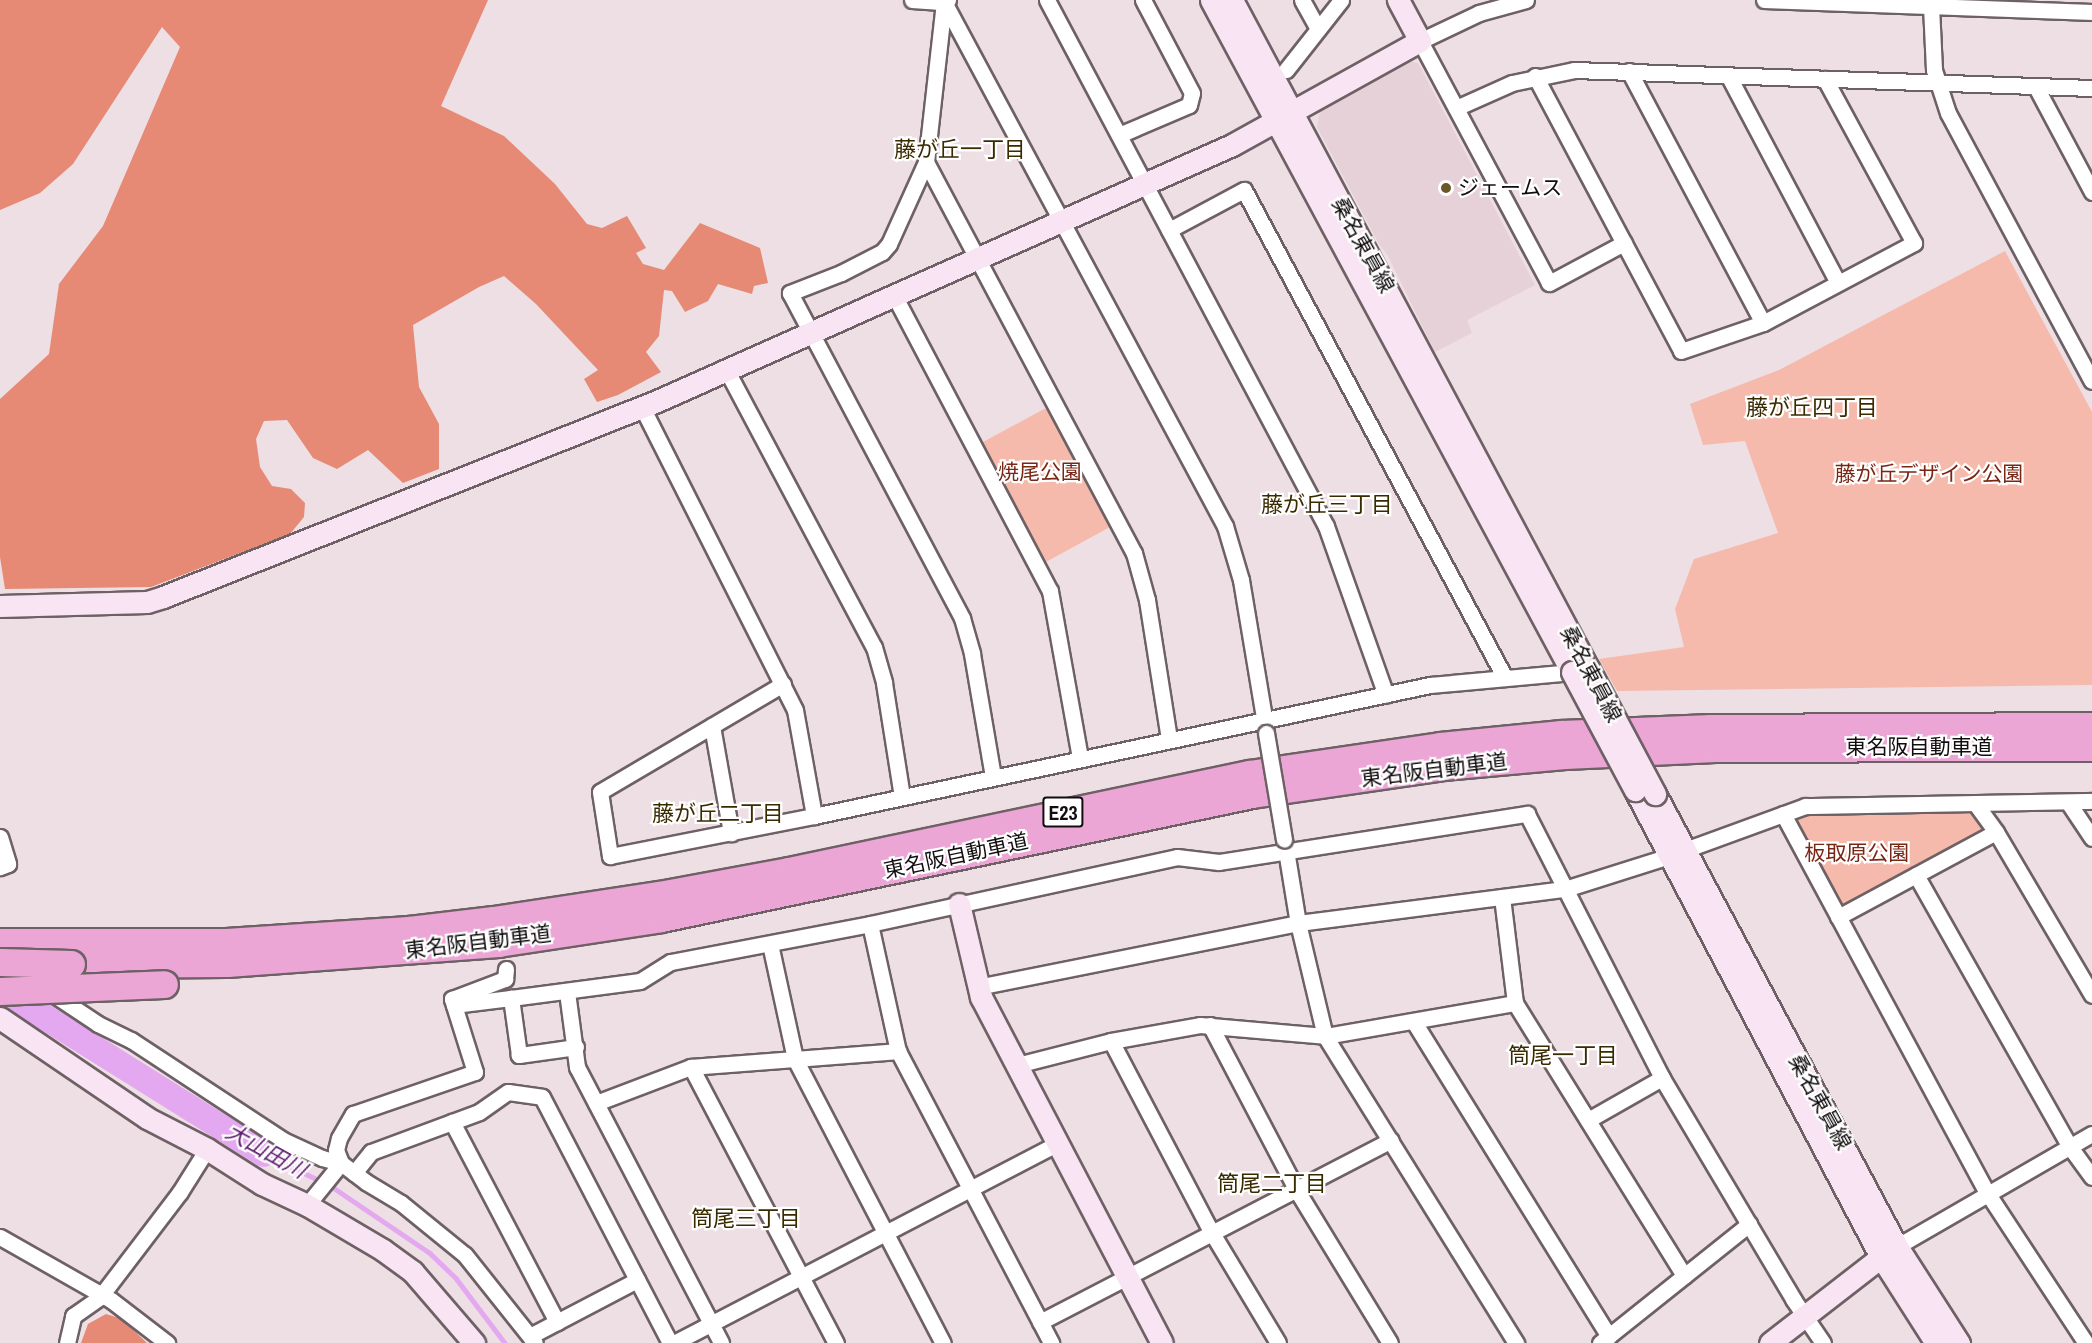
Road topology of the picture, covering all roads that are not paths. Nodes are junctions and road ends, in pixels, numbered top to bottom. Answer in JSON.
{"nodes":[{"id":1,"x":912,"y":0,"type":"edge"},
{"id":2,"x":1047,"y":0,"type":"edge"},
{"id":3,"x":1143,"y":0,"type":"edge"},
{"id":4,"x":1212,"y":0,"type":"edge"},
{"id":5,"x":1226,"y":0,"type":"edge"},
{"id":6,"x":1232,"y":0,"type":"edge"},
{"id":7,"x":1302,"y":0,"type":"edge"},
{"id":8,"x":1341,"y":0,"type":"edge"},
{"id":9,"x":1398,"y":0,"type":"edge"},
{"id":10,"x":1526,"y":0,"type":"edge"},
{"id":11,"x":1764,"y":0,"type":"edge"},
{"id":12,"x":1780,"y":0,"type":"edge"},
{"id":13,"x":946,"y":1,"type":"edge"},
{"id":14,"x":2045,"y":5,"type":"edge"},
{"id":15,"x":1930,"y":6,"type":"junction"},
{"id":16,"x":2092,"y":12,"type":"edge"},
{"id":17,"x":1318,"y":29,"type":"junction"},
{"id":18,"x":1420,"y":41,"type":"junction"},
{"id":19,"x":1286,"y":70,"type":"dead end"},
{"id":20,"x":1629,"y":71,"type":"junction"},
{"id":21,"x":1728,"y":75,"type":"junction"},
{"id":22,"x":1535,"y":76,"type":"junction"},
{"id":23,"x":1825,"y":79,"type":"junction"},
{"id":24,"x":1937,"y":83,"type":"junction"},
{"id":25,"x":2036,"y":87,"type":"junction"},
{"id":26,"x":2092,"y":88,"type":"edge"},
{"id":27,"x":1456,"y":108,"type":"junction"},
{"id":28,"x":1282,"y":116,"type":"junction"},
{"id":29,"x":1119,"y":135,"type":"junction"},
{"id":30,"x":926,"y":162,"type":"junction"},
{"id":31,"x":1146,"y":185,"type":"junction"},
{"id":32,"x":2092,"y":192,"type":"edge"},
{"id":33,"x":1063,"y":222,"type":"junction"},
{"id":34,"x":1169,"y":230,"type":"junction"},
{"id":35,"x":1624,"y":243,"type":"junction"},
{"id":36,"x":978,"y":260,"type":"junction"},
{"id":37,"x":1838,"y":283,"type":"junction"},
{"id":38,"x":895,"y":297,"type":"junction"},
{"id":39,"x":1763,"y":323,"type":"junction"},
{"id":40,"x":812,"y":333,"type":"junction"},
{"id":41,"x":727,"y":371,"type":"junction"},
{"id":42,"x":2092,"y":381,"type":"edge"},
{"id":43,"x":642,"y":407,"type":"junction"},
{"id":44,"x":0,"y":606,"type":"edge"},
{"id":45,"x":1580,"y":670,"type":"junction"},
{"id":46,"x":1505,"y":678,"type":"junction"},
{"id":47,"x":783,"y":684,"type":"junction"},
{"id":48,"x":1386,"y":695,"type":"junction"},
{"id":49,"x":712,"y":726,"type":"junction"},
{"id":50,"x":2092,"y":726,"type":"edge"},
{"id":51,"x":1265,"y":727,"type":"junction"},
{"id":52,"x":1169,"y":739,"type":"junction"},
{"id":53,"x":2092,"y":747,"type":"edge"},
{"id":54,"x":1080,"y":757,"type":"junction"},
{"id":55,"x":993,"y":777,"type":"junction"},
{"id":56,"x":902,"y":797,"type":"junction"},
{"id":57,"x":2092,"y":801,"type":"edge"},
{"id":58,"x":2068,"y":802,"type":"junction"},
{"id":59,"x":1976,"y":803,"type":"junction"},
{"id":60,"x":1782,"y":814,"type":"junction"},
{"id":61,"x":814,"y":816,"type":"junction"},
{"id":62,"x":1996,"y":832,"type":"junction"},
{"id":63,"x":731,"y":833,"type":"junction"},
{"id":64,"x":0,"y":837,"type":"edge"},
{"id":65,"x":2092,"y":838,"type":"edge"},
{"id":66,"x":1285,"y":845,"type":"junction"},
{"id":67,"x":1677,"y":853,"type":"junction"},
{"id":68,"x":0,"y":867,"type":"edge"},
{"id":69,"x":1916,"y":875,"type":"junction"},
{"id":70,"x":1565,"y":889,"type":"junction"},
{"id":71,"x":1502,"y":897,"type":"junction"},
{"id":72,"x":959,"y":904,"type":"junction"},
{"id":73,"x":1838,"y":917,"type":"junction"},
{"id":74,"x":1298,"y":923,"type":"junction"},
{"id":75,"x":870,"y":924,"type":"junction"},
{"id":76,"x":0,"y":942,"type":"edge"},
{"id":77,"x":770,"y":944,"type":"junction"},
{"id":78,"x":335,"y":957,"type":"junction"},
{"id":79,"x":0,"y":958,"type":"edge"},
{"id":80,"x":0,"y":962,"type":"edge"},
{"id":81,"x":506,"y":969,"type":"dead end"},
{"id":82,"x":978,"y":987,"type":"junction"},
{"id":83,"x":0,"y":992,"type":"edge"},
{"id":84,"x":567,"y":992,"type":"junction"},
{"id":85,"x":2092,"y":994,"type":"edge"},
{"id":86,"x":511,"y":998,"type":"junction"},
{"id":87,"x":1515,"y":1004,"type":"junction"},
{"id":88,"x":454,"y":1005,"type":"junction"},
{"id":89,"x":0,"y":1017,"type":"edge"},
{"id":90,"x":1414,"y":1022,"type":"junction"},
{"id":91,"x":1210,"y":1025,"type":"junction"},
{"id":92,"x":1325,"y":1036,"type":"junction"},
{"id":93,"x":1111,"y":1041,"type":"junction"},
{"id":94,"x":576,"y":1047,"type":"junction"},
{"id":95,"x":898,"y":1051,"type":"junction"},
{"id":96,"x":795,"y":1059,"type":"junction"},
{"id":97,"x":1017,"y":1065,"type":"junction"},
{"id":98,"x":691,"y":1067,"type":"junction"},
{"id":99,"x":1662,"y":1078,"type":"junction"},
{"id":100,"x":596,"y":1103,"type":"junction"},
{"id":101,"x":1588,"y":1120,"type":"junction"},
{"id":102,"x":452,"y":1122,"type":"junction"},
{"id":103,"x":2092,"y":1134,"type":"edge"},
{"id":104,"x":1390,"y":1140,"type":"junction"},
{"id":105,"x":1058,"y":1144,"type":"junction"},
{"id":106,"x":2070,"y":1147,"type":"junction"},
{"id":107,"x":207,"y":1149,"type":"junction"},
{"id":108,"x":341,"y":1163,"type":"junction"},
{"id":109,"x":354,"y":1173,"type":"junction"},
{"id":110,"x":2092,"y":1176,"type":"edge"},
{"id":111,"x":1296,"y":1189,"type":"junction"},
{"id":112,"x":971,"y":1190,"type":"junction"},
{"id":113,"x":1988,"y":1194,"type":"junction"},
{"id":114,"x":307,"y":1205,"type":"junction"},
{"id":115,"x":1749,"y":1224,"type":"junction"},
{"id":116,"x":1212,"y":1233,"type":"junction"},
{"id":117,"x":886,"y":1234,"type":"junction"},
{"id":118,"x":0,"y":1237,"type":"edge"},
{"id":119,"x":1888,"y":1251,"type":"junction"},
{"id":120,"x":1684,"y":1276,"type":"junction"},
{"id":121,"x":801,"y":1277,"type":"junction"},
{"id":122,"x":1127,"y":1277,"type":"junction"},
{"id":123,"x":637,"y":1280,"type":"junction"},
{"id":124,"x":100,"y":1297,"type":"junction"},
{"id":125,"x":1805,"y":1317,"type":"junction"},
{"id":126,"x":557,"y":1322,"type":"junction"},
{"id":127,"x":1040,"y":1322,"type":"junction"},
{"id":128,"x":711,"y":1323,"type":"junction"},
{"id":129,"x":1605,"y":1339,"type":"edge"},
{"id":130,"x":533,"y":1340,"type":"edge"},
{"id":131,"x":67,"y":1343,"type":"edge"},
{"id":132,"x":167,"y":1343,"type":"edge"},
{"id":133,"x":474,"y":1343,"type":"edge"},
{"id":134,"x":672,"y":1343,"type":"edge"},
{"id":135,"x":721,"y":1343,"type":"edge"},
{"id":136,"x":836,"y":1343,"type":"edge"},
{"id":137,"x":943,"y":1343,"type":"edge"},
{"id":138,"x":1051,"y":1343,"type":"edge"},
{"id":139,"x":1162,"y":1343,"type":"edge"},
{"id":140,"x":1278,"y":1343,"type":"edge"},
{"id":141,"x":1390,"y":1343,"type":"edge"},
{"id":142,"x":1516,"y":1343,"type":"edge"},
{"id":143,"x":1770,"y":1343,"type":"edge"},
{"id":144,"x":1823,"y":1343,"type":"edge"},
{"id":145,"x":1936,"y":1343,"type":"edge"},
{"id":146,"x":1959,"y":1343,"type":"edge"},
{"id":147,"x":2086,"y":1343,"type":"edge"}],
"edges":[{"from":1,"to":13,"type":"street"},
{"from":2,"to":29,"type":"street"},
{"from":3,"to":29,"type":"street"},
{"from":4,"to":28,"type":"street","name":"桑名東員線"},
{"from":5,"to":28,"type":"street"},
{"from":6,"to":28,"type":"street","name":"桑名東員線"},
{"from":7,"to":17,"type":"street"},
{"from":8,"to":17,"type":"street"},
{"from":9,"to":18,"type":"street"},
{"from":10,"to":18,"type":"street"},
{"from":11,"to":12,"type":"street"},
{"from":12,"to":15,"type":"street"},
{"from":13,"to":30,"type":"street"},
{"from":13,"to":33,"type":"street"},
{"from":14,"to":15,"type":"street"},
{"from":14,"to":16,"type":"street"},
{"from":15,"to":24,"type":"street"},
{"from":17,"to":19,"type":"street"},
{"from":18,"to":27,"type":"street"},
{"from":18,"to":28,"type":"street"},
{"from":20,"to":21,"type":"street"},
{"from":20,"to":22,"type":"street"},
{"from":20,"to":39,"type":"street"},
{"from":21,"to":23,"type":"street"},
{"from":21,"to":37,"type":"street"},
{"from":22,"to":27,"type":"street"},
{"from":22,"to":35,"type":"street"},
{"from":23,"to":24,"type":"street"},
{"from":23,"to":37,"type":"street"},
{"from":24,"to":25,"type":"street"},
{"from":24,"to":42,"type":"street"},
{"from":25,"to":26,"type":"street"},
{"from":25,"to":32,"type":"street"},
{"from":27,"to":35,"type":"street"},
{"from":28,"to":31,"type":"street"},
{"from":28,"to":45,"type":"street","name":"桑名東員線"},
{"from":28,"to":45,"type":"street","name":"桑名東員線"},
{"from":29,"to":31,"type":"street"},
{"from":30,"to":36,"type":"street"},
{"from":30,"to":40,"type":"street"},
{"from":31,"to":33,"type":"street"},
{"from":31,"to":34,"type":"street"},
{"from":33,"to":36,"type":"street"},
{"from":33,"to":51,"type":"street"},
{"from":34,"to":46,"type":"street"},
{"from":34,"to":48,"type":"street"},
{"from":35,"to":39,"type":"street"},
{"from":36,"to":38,"type":"street"},
{"from":36,"to":52,"type":"street"},
{"from":37,"to":39,"type":"street"},
{"from":38,"to":40,"type":"street"},
{"from":38,"to":54,"type":"street"},
{"from":40,"to":41,"type":"street"},
{"from":40,"to":55,"type":"street"},
{"from":41,"to":43,"type":"street"},
{"from":41,"to":56,"type":"street"},
{"from":43,"to":44,"type":"street"},
{"from":43,"to":47,"type":"street"},
{"from":45,"to":46,"type":"street"},
{"from":45,"to":67,"type":"street","name":"桑名東員線","bridge":true},
{"from":46,"to":48,"type":"street"},
{"from":47,"to":49,"type":"street"},
{"from":47,"to":61,"type":"street"},
{"from":48,"to":51,"type":"street"},
{"from":49,"to":63,"type":"street"},
{"from":49,"to":63,"type":"street"},
{"from":50,"to":76,"type":"highway","name":"東名阪自動車道","number":"E23"},
{"from":51,"to":52,"type":"street"},
{"from":51,"to":66,"type":"street","bridge":true},
{"from":52,"to":54,"type":"street"},
{"from":53,"to":78,"type":"highway","name":"東名阪自動車道","number":"E23"},
{"from":54,"to":55,"type":"street"},
{"from":55,"to":56,"type":"street"},
{"from":56,"to":61,"type":"street"},
{"from":57,"to":58,"type":"street"},
{"from":58,"to":59,"type":"street"},
{"from":58,"to":65,"type":"street"},
{"from":59,"to":60,"type":"street"},
{"from":59,"to":62,"type":"street"},
{"from":60,"to":67,"type":"street"},
{"from":60,"to":73,"type":"street"},
{"from":61,"to":63,"type":"street"},
{"from":62,"to":69,"type":"street"},
{"from":62,"to":85,"type":"street"},
{"from":64,"to":68,"type":"street"},
{"from":66,"to":70,"type":"street"},
{"from":66,"to":72,"type":"street"},
{"from":66,"to":74,"type":"street"},
{"from":67,"to":70,"type":"street"},
{"from":67,"to":119,"type":"street","name":"桑名東員線"},
{"from":69,"to":73,"type":"street"},
{"from":69,"to":106,"type":"street"},
{"from":70,"to":71,"type":"street"},
{"from":70,"to":99,"type":"street"},
{"from":71,"to":74,"type":"street"},
{"from":71,"to":87,"type":"street"},
{"from":72,"to":75,"type":"street"},
{"from":72,"to":82,"type":"street"},
{"from":73,"to":113,"type":"street"},
{"from":74,"to":82,"type":"street"},
{"from":74,"to":92,"type":"street"},
{"from":75,"to":77,"type":"street"},
{"from":75,"to":95,"type":"street"},
{"from":77,"to":84,"type":"street"},
{"from":77,"to":96,"type":"street"},
{"from":78,"to":80,"type":"highway","name":"東名阪自動車道","number":"E23","bridge":true},
{"from":78,"to":83,"type":"highway","bridge":true},
{"from":79,"to":108,"type":"street"},
{"from":81,"to":88,"type":"street"},
{"from":82,"to":97,"type":"street"},
{"from":84,"to":86,"type":"street"},
{"from":84,"to":94,"type":"street"},
{"from":86,"to":88,"type":"street"},
{"from":86,"to":94,"type":"street"},
{"from":87,"to":90,"type":"street"},
{"from":87,"to":101,"type":"street"},
{"from":88,"to":108,"type":"street"},
{"from":89,"to":107,"type":"street"},
{"from":90,"to":92,"type":"street"},
{"from":90,"to":129,"type":"street"},
{"from":91,"to":92,"type":"street"},
{"from":91,"to":93,"type":"street"},
{"from":91,"to":111,"type":"street"},
{"from":92,"to":104,"type":"street"},
{"from":93,"to":97,"type":"street"},
{"from":93,"to":116,"type":"street"},
{"from":94,"to":100,"type":"street"},
{"from":95,"to":96,"type":"street"},
{"from":95,"to":112,"type":"street"},
{"from":96,"to":98,"type":"street"},
{"from":96,"to":117,"type":"street"},
{"from":97,"to":105,"type":"street"},
{"from":98,"to":100,"type":"street"},
{"from":98,"to":121,"type":"street"},
{"from":99,"to":101,"type":"street"},
{"from":99,"to":115,"type":"street"},
{"from":100,"to":128,"type":"street"},
{"from":101,"to":120,"type":"street"},
{"from":102,"to":109,"type":"street"},
{"from":102,"to":123,"type":"street"},
{"from":102,"to":126,"type":"street"},
{"from":103,"to":106,"type":"street"},
{"from":104,"to":111,"type":"street"},
{"from":104,"to":142,"type":"street"},
{"from":105,"to":112,"type":"street"},
{"from":105,"to":122,"type":"street"},
{"from":106,"to":110,"type":"street"},
{"from":106,"to":113,"type":"street"},
{"from":107,"to":114,"type":"street"},
{"from":107,"to":124,"type":"street"},
{"from":108,"to":109,"type":"street"},
{"from":108,"to":114,"type":"street"},
{"from":109,"to":130,"type":"street"},
{"from":111,"to":116,"type":"street"},
{"from":111,"to":141,"type":"street"},
{"from":112,"to":117,"type":"street"},
{"from":112,"to":127,"type":"street"},
{"from":113,"to":119,"type":"street"},
{"from":113,"to":147,"type":"street"},
{"from":114,"to":133,"type":"street"},
{"from":115,"to":120,"type":"street"},
{"from":115,"to":125,"type":"street"},
{"from":116,"to":122,"type":"street"},
{"from":116,"to":140,"type":"street"},
{"from":117,"to":121,"type":"street"},
{"from":117,"to":137,"type":"street"},
{"from":118,"to":124,"type":"street"},
{"from":119,"to":125,"type":"street"},
{"from":119,"to":145,"type":"street","name":"桑名東員線"},
{"from":119,"to":146,"type":"street","name":"桑名東員線"},
{"from":120,"to":129,"type":"street"},
{"from":121,"to":128,"type":"street"},
{"from":121,"to":136,"type":"street"},
{"from":122,"to":127,"type":"street"},
{"from":122,"to":139,"type":"street"},
{"from":123,"to":126,"type":"street"},
{"from":123,"to":134,"type":"street"},
{"from":124,"to":131,"type":"street"},
{"from":124,"to":132,"type":"street"},
{"from":125,"to":143,"type":"street"},
{"from":125,"to":144,"type":"street"},
{"from":126,"to":130,"type":"street"},
{"from":127,"to":138,"type":"street"},
{"from":128,"to":134,"type":"street"},
{"from":128,"to":135,"type":"street"}]}
